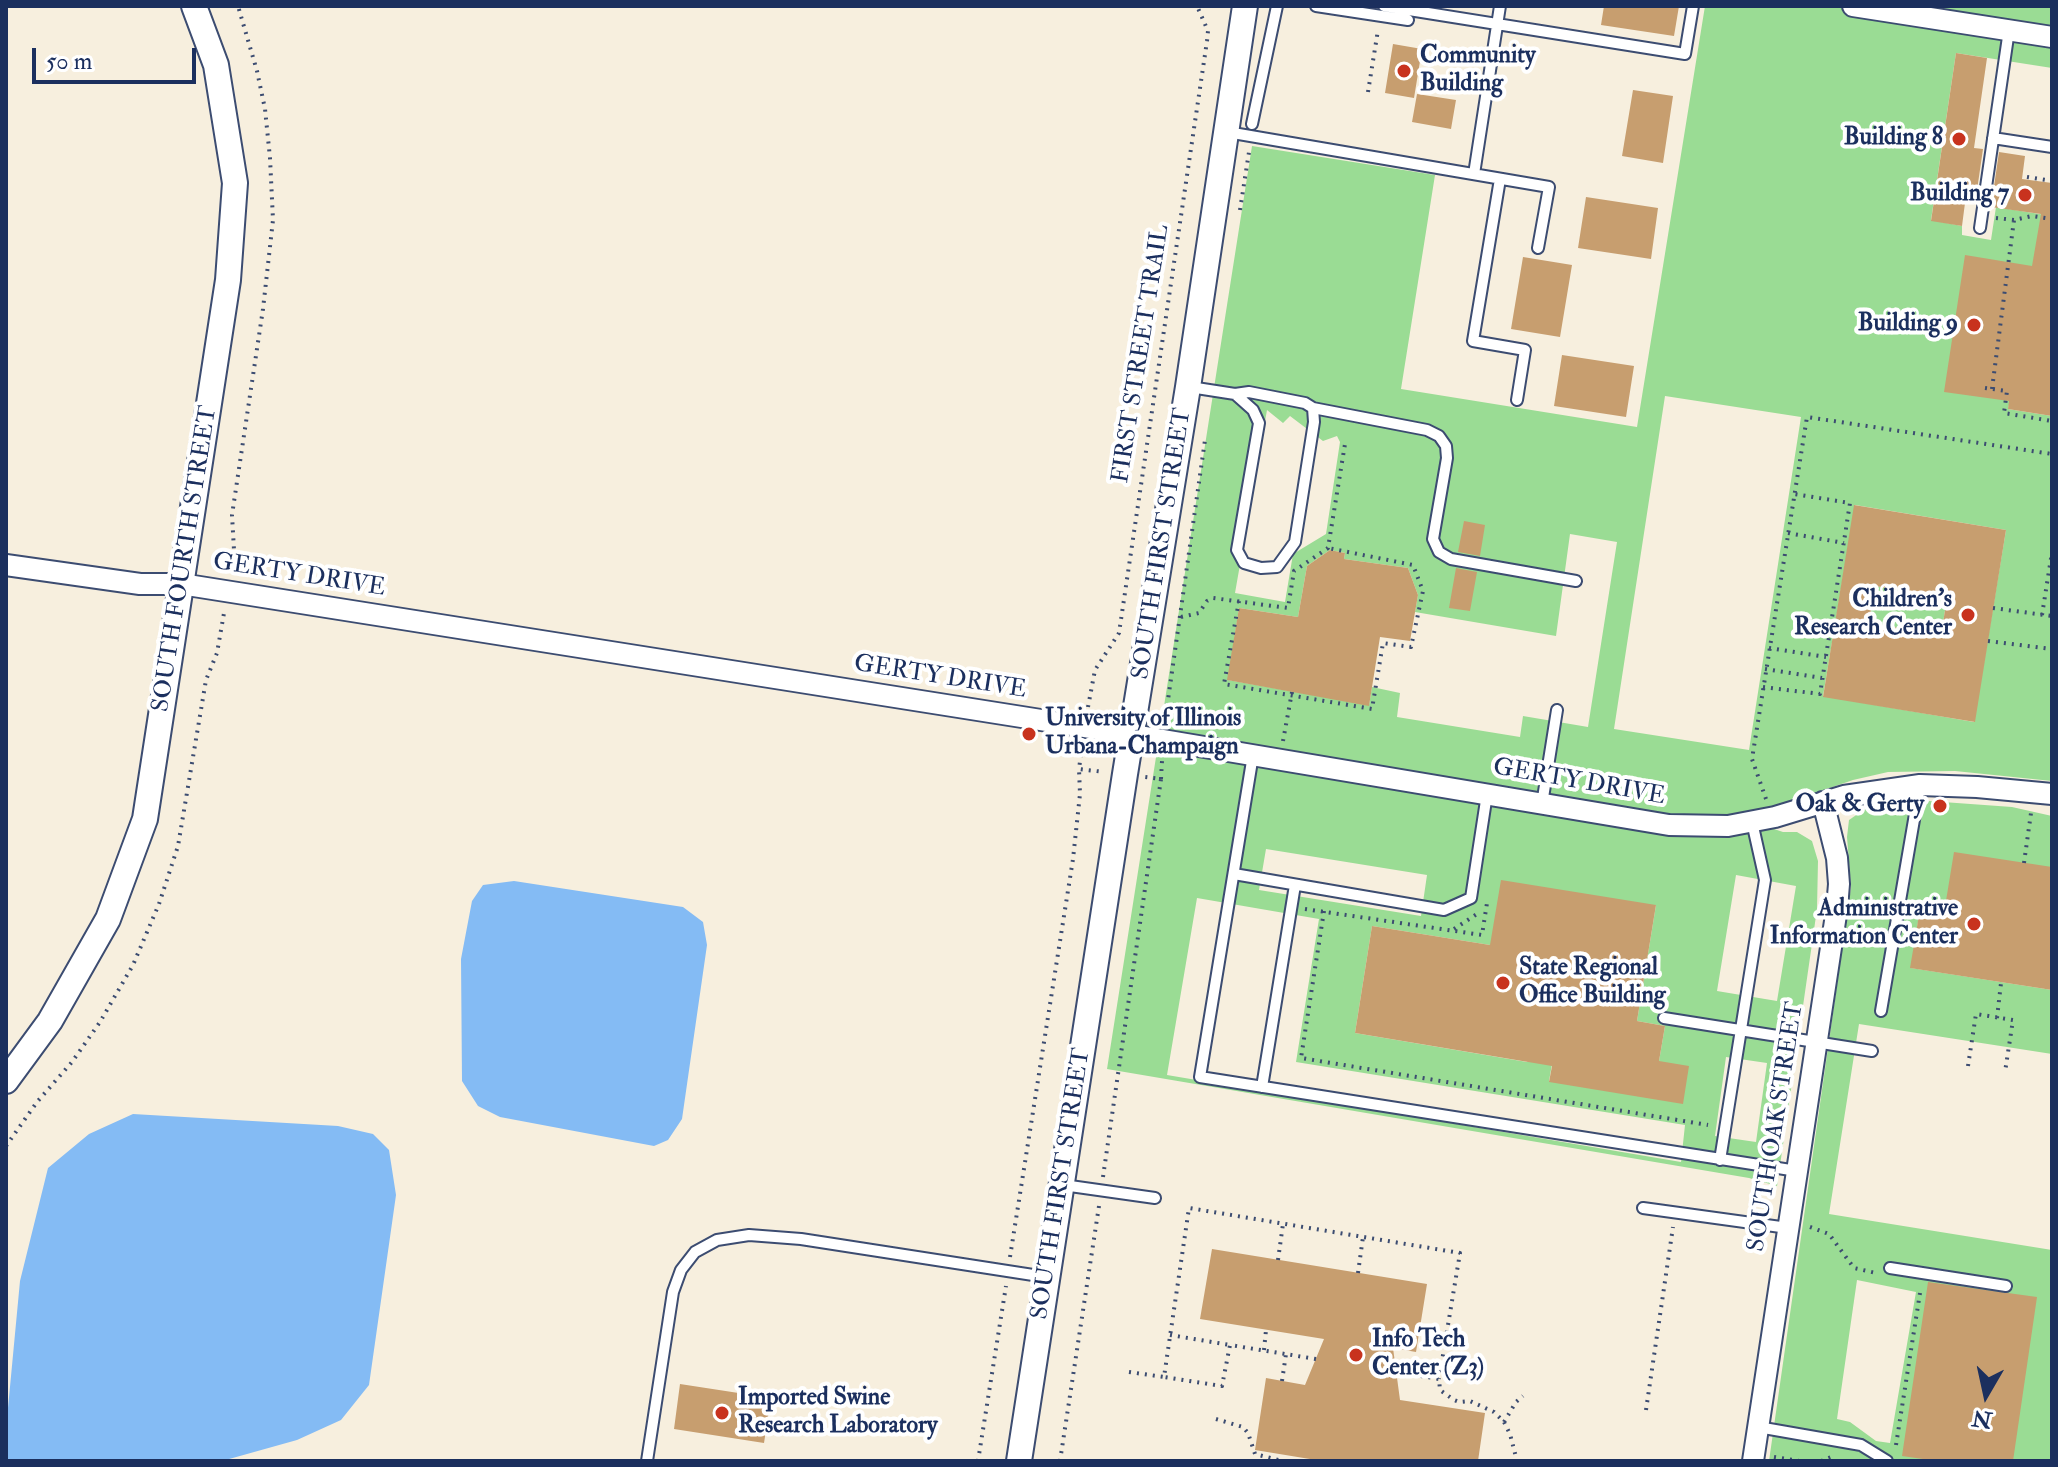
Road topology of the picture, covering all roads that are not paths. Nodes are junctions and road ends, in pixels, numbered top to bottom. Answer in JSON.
{"nodes":[{"id":1,"x":194,"y":6,"type":"edge"},
{"id":2,"x":1245,"y":6,"type":"edge"},
{"id":3,"x":1277,"y":6,"type":"edge"},
{"id":4,"x":1316,"y":6,"type":"edge"},
{"id":5,"x":1500,"y":6,"type":"edge"},
{"id":6,"x":1693,"y":6,"type":"edge"},
{"id":7,"x":1853,"y":6,"type":"edge"},
{"id":8,"x":1382,"y":11,"type":"edge"},
{"id":9,"x":1408,"y":20,"type":"dead end"},
{"id":10,"x":1497,"y":24,"type":"junction"},
{"id":11,"x":2009,"y":30,"type":"junction"},
{"id":12,"x":2052,"y":37,"type":"edge"},
{"id":13,"x":1252,"y":124,"type":"dead end"},
{"id":14,"x":1225,"y":132,"type":"junction"},
{"id":15,"x":1993,"y":138,"type":"junction"},
{"id":16,"x":2052,"y":147,"type":"edge"},
{"id":17,"x":1474,"y":174,"type":"junction"},
{"id":18,"x":1500,"y":179,"type":"junction"},
{"id":19,"x":1981,"y":222,"type":"road end"},
{"id":20,"x":1538,"y":248,"type":"dead end"},
{"id":21,"x":1188,"y":387,"type":"junction"},
{"id":22,"x":1235,"y":394,"type":"junction"},
{"id":23,"x":1517,"y":400,"type":"dead end"},
{"id":24,"x":1313,"y":408,"type":"junction"},
{"id":25,"x":6,"y":565,"type":"edge"},
{"id":26,"x":1576,"y":581,"type":"dead end"},
{"id":27,"x":181,"y":584,"type":"junction"},
{"id":28,"x":1557,"y":710,"type":"dead end"},
{"id":29,"x":1131,"y":735,"type":"junction"},
{"id":30,"x":1253,"y":755,"type":"junction"},
{"id":31,"x":1920,"y":785,"type":"junction"},
{"id":32,"x":2043,"y":793,"type":"edge"},
{"id":33,"x":1487,"y":794,"type":"junction"},
{"id":34,"x":1823,"y":802,"type":"junction"},
{"id":35,"x":1542,"y":804,"type":"junction"},
{"id":36,"x":1752,"y":822,"type":"junction"},
{"id":37,"x":1234,"y":874,"type":"junction"},
{"id":38,"x":1295,"y":885,"type":"junction"},
{"id":39,"x":1881,"y":1011,"type":"dead end"},
{"id":40,"x":1664,"y":1018,"type":"dead end"},
{"id":41,"x":1741,"y":1030,"type":"junction"},
{"id":42,"x":1816,"y":1043,"type":"junction"},
{"id":43,"x":1872,"y":1051,"type":"dead end"},
{"id":44,"x":6,"y":1081,"type":"edge"},
{"id":45,"x":1262,"y":1087,"type":"junction"},
{"id":46,"x":1720,"y":1160,"type":"junction"},
{"id":47,"x":1797,"y":1171,"type":"junction"},
{"id":48,"x":1063,"y":1185,"type":"junction"},
{"id":49,"x":1155,"y":1198,"type":"dead end"},
{"id":50,"x":1643,"y":1208,"type":"dead end"},
{"id":51,"x":1788,"y":1228,"type":"junction"},
{"id":52,"x":1890,"y":1271,"type":"road end"},
{"id":53,"x":1048,"y":1277,"type":"junction"},
{"id":54,"x":2006,"y":1286,"type":"dead end"},
{"id":55,"x":1758,"y":1427,"type":"junction"},
{"id":56,"x":647,"y":1461,"type":"edge"},
{"id":57,"x":1019,"y":1461,"type":"edge"},
{"id":58,"x":1753,"y":1461,"type":"edge"},
{"id":59,"x":1887,"y":1461,"type":"edge"}],
"edges":[{"from":1,"to":27,"type":"street","name":"SOUTH FOURTH STREET"},
{"from":2,"to":14,"type":"street","name":"SOUTH FIRST STREET"},
{"from":3,"to":13,"type":"lane"},
{"from":4,"to":8,"type":"lane"},
{"from":5,"to":10,"type":"lane"},
{"from":6,"to":10,"type":"lane"},
{"from":7,"to":11,"type":"street"},
{"from":8,"to":9,"type":"lane"},
{"from":8,"to":10,"type":"lane"},
{"from":10,"to":17,"type":"lane"},
{"from":11,"to":12,"type":"street"},
{"from":11,"to":15,"type":"lane"},
{"from":14,"to":17,"type":"lane"},
{"from":14,"to":21,"type":"street","name":"SOUTH FIRST STREET"},
{"from":15,"to":16,"type":"lane"},
{"from":15,"to":19,"type":"lane"},
{"from":17,"to":18,"type":"lane"},
{"from":18,"to":20,"type":"lane"},
{"from":18,"to":23,"type":"lane"},
{"from":21,"to":22,"type":"lane"},
{"from":21,"to":29,"type":"street","name":"SOUTH FIRST STREET"},
{"from":22,"to":24,"type":"lane"},
{"from":22,"to":24,"type":"lane"},
{"from":24,"to":26,"type":"lane"},
{"from":25,"to":27,"type":"street","name":"GERTY DRIVE"},
{"from":27,"to":29,"type":"street","name":"GERTY DRIVE"},
{"from":27,"to":44,"type":"street","name":"SOUTH FOURTH STREET"},
{"from":28,"to":35,"type":"lane"},
{"from":29,"to":30,"type":"street","name":"GERTY DRIVE"},
{"from":29,"to":48,"type":"street","name":"SOUTH FIRST STREET"},
{"from":30,"to":33,"type":"street","name":"GERTY DRIVE"},
{"from":30,"to":37,"type":"lane"},
{"from":31,"to":32,"type":"street","name":"GERTY DRIVE"},
{"from":31,"to":34,"type":"street","name":"GERTY DRIVE"},
{"from":31,"to":39,"type":"lane"},
{"from":33,"to":35,"type":"street","name":"GERTY DRIVE"},
{"from":33,"to":38,"type":"lane"},
{"from":34,"to":36,"type":"street","name":"GERTY DRIVE"},
{"from":34,"to":42,"type":"street","name":"SOUTH OAK STREET"},
{"from":35,"to":36,"type":"street","name":"GERTY DRIVE"},
{"from":36,"to":41,"type":"lane"},
{"from":37,"to":38,"type":"lane"},
{"from":37,"to":45,"type":"lane"},
{"from":38,"to":45,"type":"lane"},
{"from":40,"to":41,"type":"lane"},
{"from":41,"to":42,"type":"lane"},
{"from":41,"to":46,"type":"lane"},
{"from":42,"to":43,"type":"lane"},
{"from":42,"to":47,"type":"street","name":"SOUTH OAK STREET"},
{"from":45,"to":46,"type":"lane"},
{"from":46,"to":47,"type":"lane"},
{"from":47,"to":51,"type":"street","name":"SOUTH OAK STREET"},
{"from":48,"to":49,"type":"lane"},
{"from":48,"to":53,"type":"street","name":"SOUTH FIRST STREET"},
{"from":50,"to":51,"type":"lane"},
{"from":51,"to":55,"type":"street","name":"SOUTH OAK STREET"},
{"from":52,"to":54,"type":"lane"},
{"from":53,"to":56,"type":"lane"},
{"from":53,"to":57,"type":"street","name":"SOUTH FIRST STREET"},
{"from":55,"to":58,"type":"street","name":"SOUTH OAK STREET"},
{"from":55,"to":59,"type":"lane"}]}
